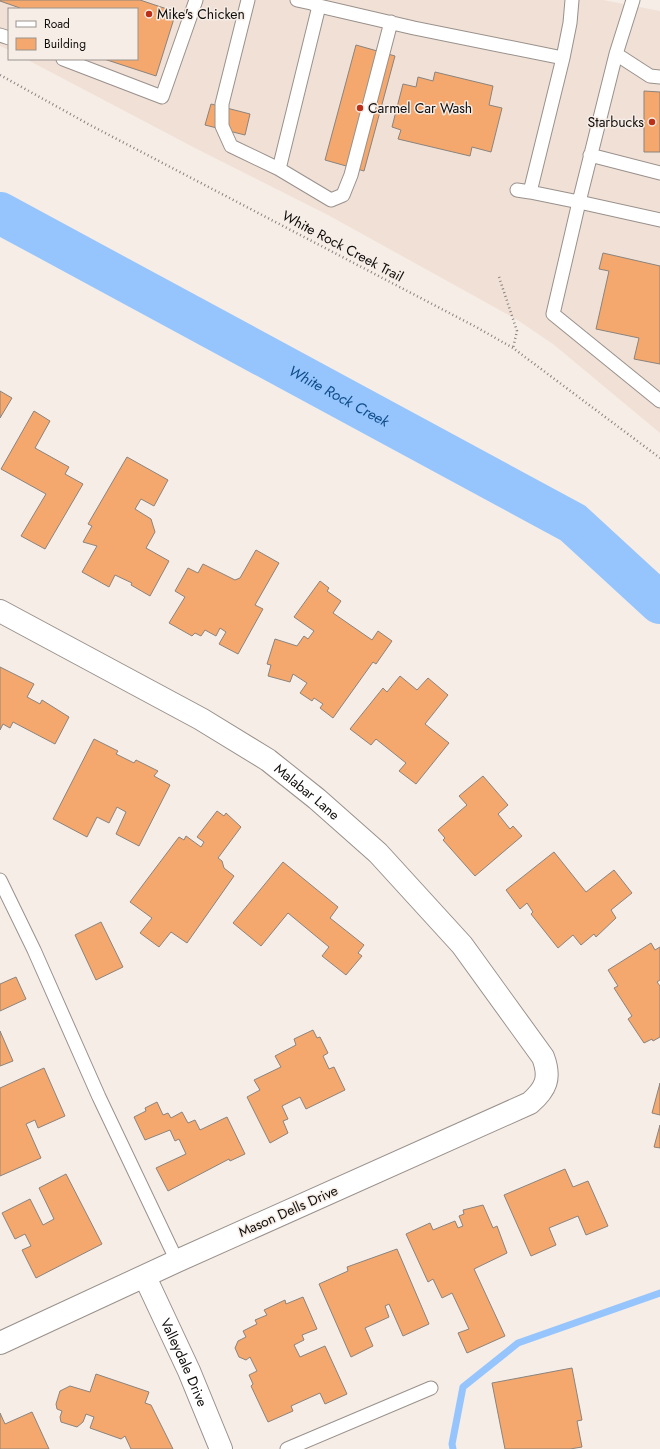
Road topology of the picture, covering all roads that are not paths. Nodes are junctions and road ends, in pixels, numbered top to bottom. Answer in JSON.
{"nodes":[{"id":1,"x":196,"y":0,"type":"edge"},
{"id":2,"x":248,"y":0,"type":"edge"},
{"id":3,"x":297,"y":0,"type":"edge"},
{"id":4,"x":572,"y":0,"type":"edge"},
{"id":5,"x":633,"y":0,"type":"edge"},
{"id":6,"x":314,"y":3,"type":"edge"},
{"id":7,"x":391,"y":22,"type":"junction"},
{"id":8,"x":616,"y":54,"type":"junction"},
{"id":9,"x":563,"y":58,"type":"junction"},
{"id":10,"x":66,"y":60,"type":"edge"},
{"id":11,"x":660,"y":78,"type":"edge"},
{"id":12,"x":590,"y":155,"type":"junction"},
{"id":13,"x":278,"y":169,"type":"junction"},
{"id":14,"x":660,"y":173,"type":"edge"},
{"id":15,"x":579,"y":202,"type":"junction"},
{"id":16,"x":660,"y":220,"type":"edge"},
{"id":17,"x":660,"y":401,"type":"edge"},
{"id":18,"x":0,"y":611,"type":"edge"},
{"id":19,"x":0,"y":880,"type":"edge"},
{"id":20,"x":543,"y":1057,"type":"joint"},
{"id":21,"x":177,"y":1261,"type":"junction"},
{"id":22,"x":145,"y":1277,"type":"junction"},
{"id":23,"x":0,"y":1343,"type":"edge"},
{"id":24,"x":431,"y":1388,"type":"dead end"},
{"id":25,"x":221,"y":1449,"type":"edge"},
{"id":26,"x":287,"y":1449,"type":"edge"}],
"edges":[{"from":1,"to":10,"type":"lane"},
{"from":2,"to":13,"type":"lane"},
{"from":3,"to":6,"type":"lane"},
{"from":4,"to":9,"type":"lane"},
{"from":5,"to":8,"type":"lane"},
{"from":6,"to":7,"type":"lane"},
{"from":6,"to":13,"type":"lane"},
{"from":7,"to":9,"type":"lane"},
{"from":7,"to":13,"type":"lane"},
{"from":8,"to":11,"type":"lane"},
{"from":8,"to":12,"type":"lane"},
{"from":9,"to":15,"type":"lane"},
{"from":12,"to":14,"type":"lane"},
{"from":12,"to":15,"type":"lane"},
{"from":15,"to":16,"type":"lane"},
{"from":15,"to":17,"type":"lane"},
{"from":18,"to":20,"type":"street","name":"Malabar Lane"},
{"from":19,"to":21,"type":"lane"},
{"from":20,"to":21,"type":"street","name":"Mason Dells Drive"},
{"from":21,"to":22,"type":"street","name":"Mason Dells Drive"},
{"from":22,"to":23,"type":"street","name":"Mason Dells Drive"},
{"from":22,"to":25,"type":"street","name":"Valleydale Drive"},
{"from":24,"to":26,"type":"lane"}]}
